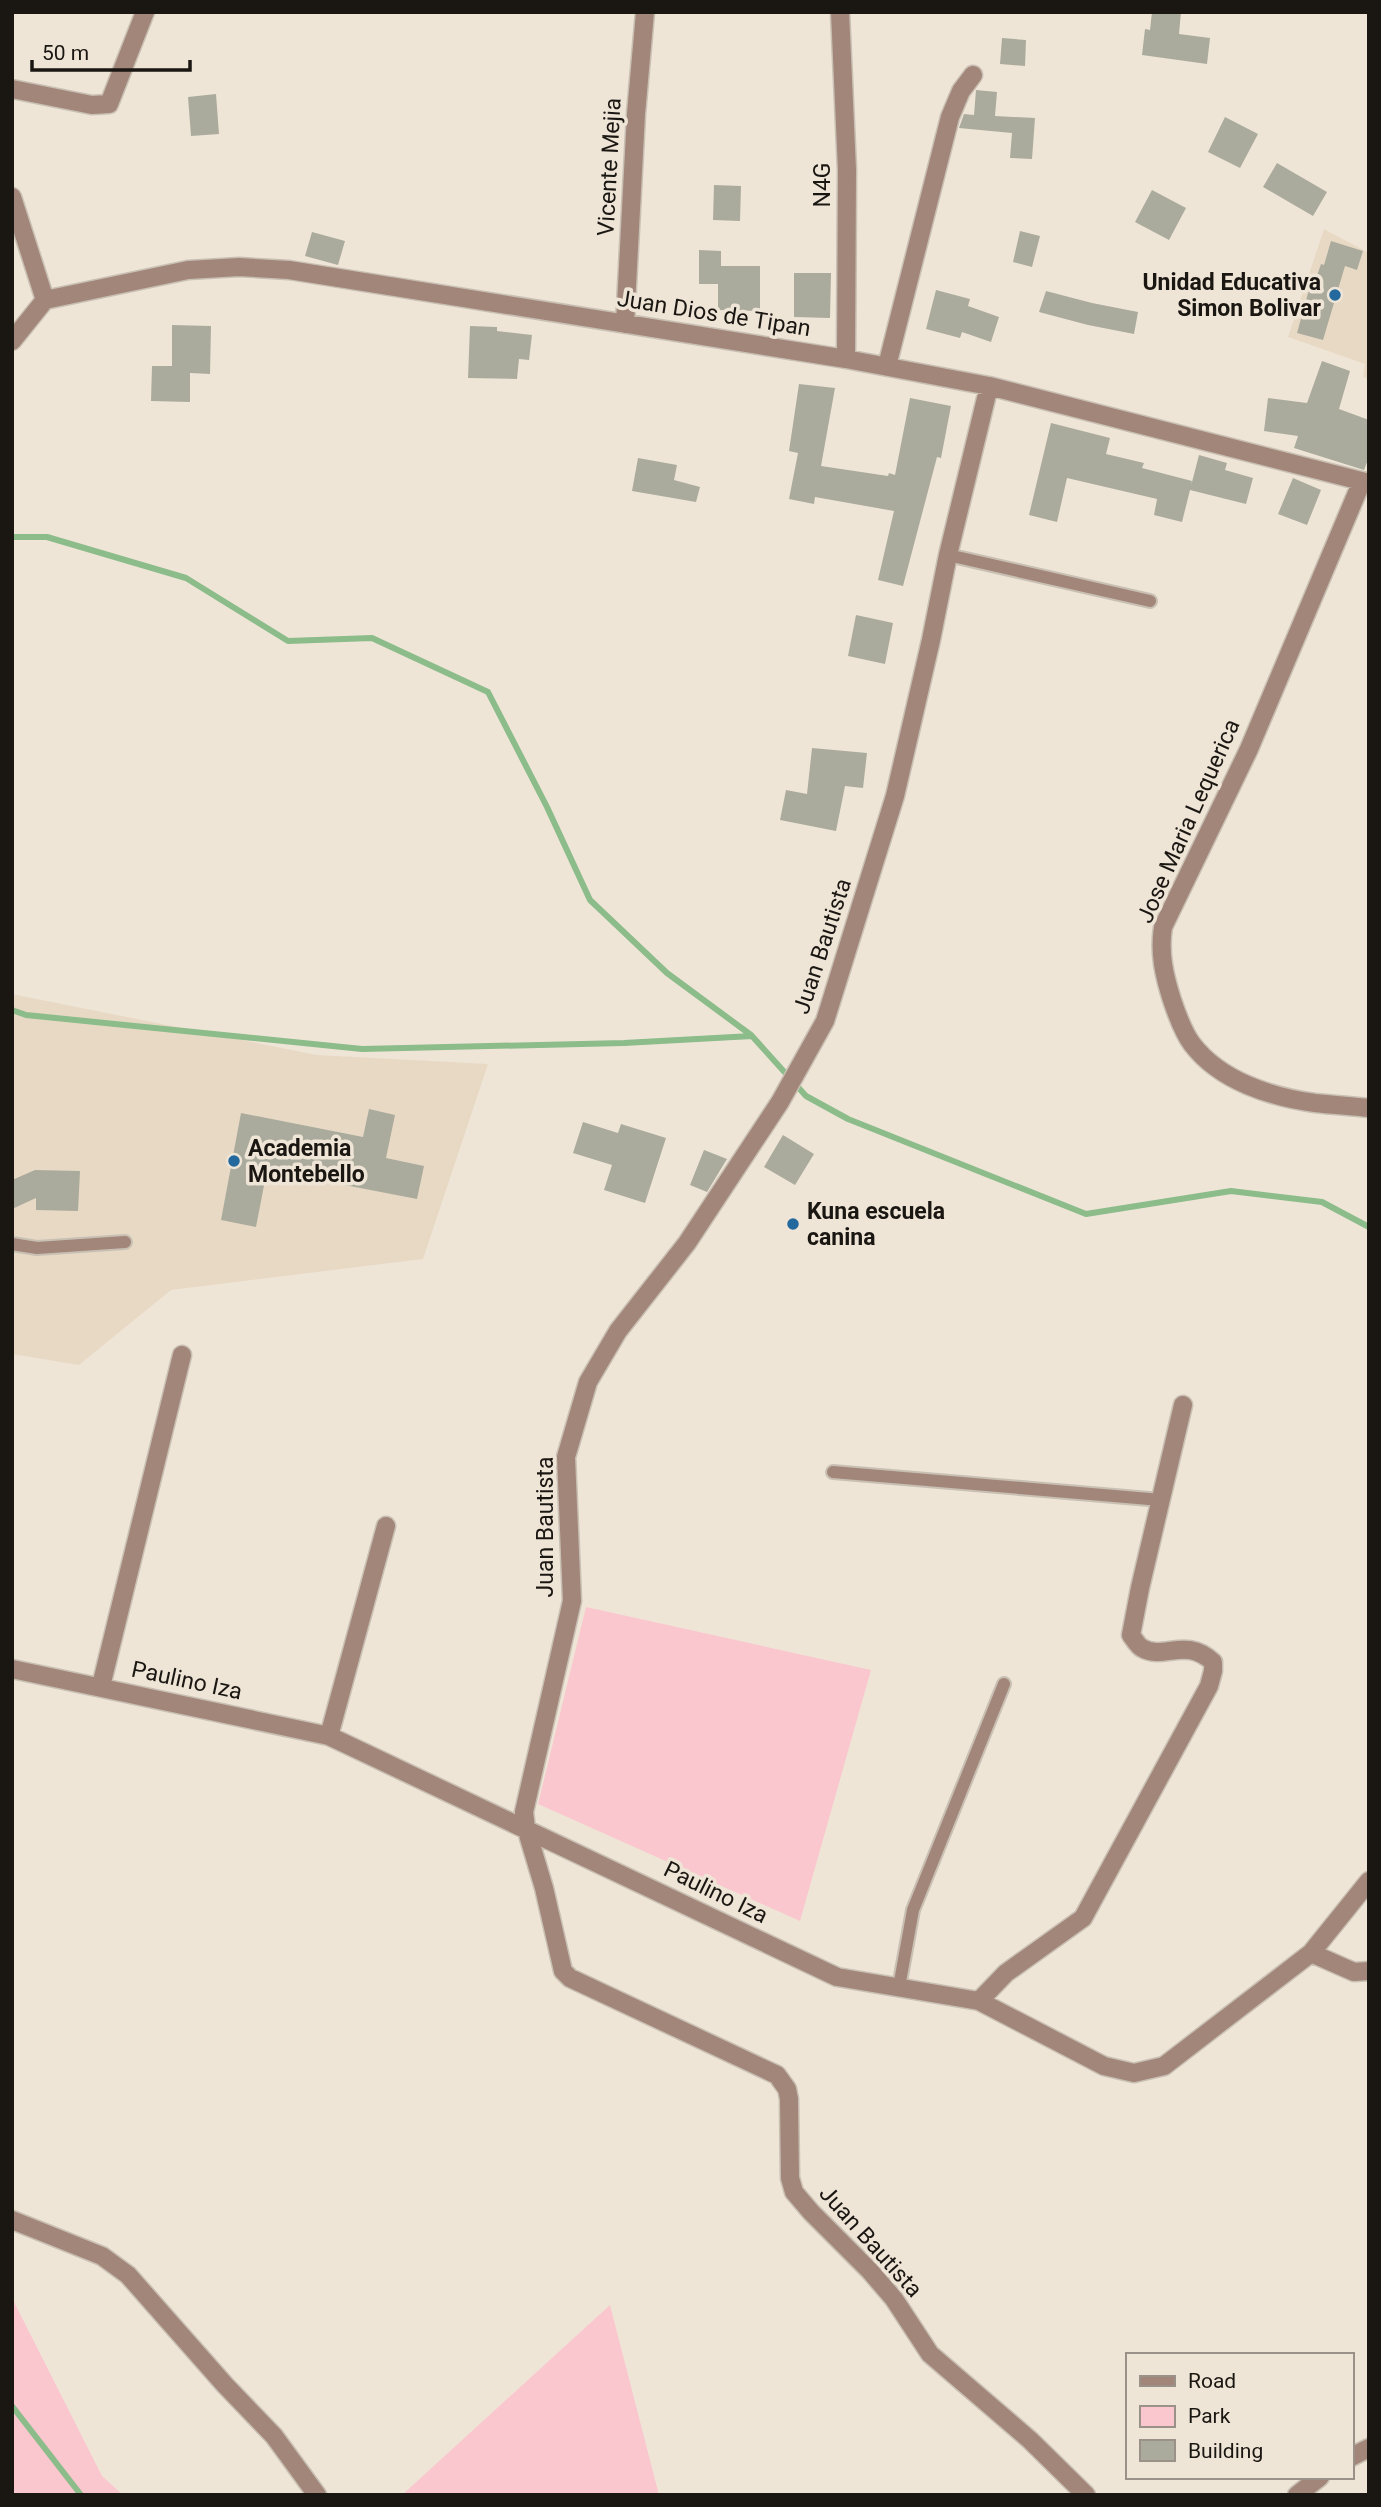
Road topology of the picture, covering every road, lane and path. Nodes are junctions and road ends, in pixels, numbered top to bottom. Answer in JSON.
{"nodes":[{"id":1,"x":145,"y":12,"type":"edge"},
{"id":2,"x":645,"y":12,"type":"edge"},
{"id":3,"x":840,"y":12,"type":"edge"},
{"id":4,"x":973,"y":75,"type":"dead end"},
{"id":5,"x":12,"y":89,"type":"edge"},
{"id":6,"x":12,"y":197,"type":"edge"},
{"id":7,"x":44,"y":300,"type":"junction"},
{"id":8,"x":625,"y":324,"type":"junction"},
{"id":9,"x":12,"y":341,"type":"edge"},
{"id":10,"x":846,"y":359,"type":"junction"},
{"id":11,"x":887,"y":366,"type":"junction"},
{"id":12,"x":989,"y":386,"type":"junction"},
{"id":13,"x":1365,"y":482,"type":"edge"},
{"id":14,"x":948,"y":555,"type":"junction"},
{"id":15,"x":1150,"y":601,"type":"dead end"},
{"id":16,"x":1369,"y":1108,"type":"edge"},
{"id":17,"x":125,"y":1242,"type":"dead end"},
{"id":18,"x":12,"y":1244,"type":"edge"},
{"id":19,"x":182,"y":1355,"type":"dead end"},
{"id":20,"x":1183,"y":1405,"type":"dead end"},
{"id":21,"x":833,"y":1472,"type":"dead end"},
{"id":22,"x":1161,"y":1500,"type":"junction"},
{"id":23,"x":386,"y":1526,"type":"dead end"},
{"id":24,"x":12,"y":1669,"type":"edge"},
{"id":25,"x":1004,"y":1684,"type":"dead end"},
{"id":26,"x":101,"y":1686,"type":"junction"},
{"id":27,"x":329,"y":1737,"type":"junction"},
{"id":28,"x":526,"y":1828,"type":"junction"},
{"id":29,"x":1369,"y":1881,"type":"edge"},
{"id":30,"x":1311,"y":1953,"type":"junction"},
{"id":31,"x":1369,"y":1971,"type":"edge"},
{"id":32,"x":899,"y":1987,"type":"junction"},
{"id":33,"x":979,"y":2001,"type":"junction"},
{"id":34,"x":12,"y":2220,"type":"edge"},
{"id":35,"x":1369,"y":2448,"type":"edge"},
{"id":36,"x":1353,"y":2456,"type":"edge"},
{"id":37,"x":1317,"y":2479,"type":"edge"},
{"id":38,"x":317,"y":2495,"type":"edge"},
{"id":39,"x":1086,"y":2495,"type":"edge"},
{"id":40,"x":1297,"y":2495,"type":"edge"}],
"edges":[{"from":1,"to":5,"type":"street"},
{"from":2,"to":8,"type":"street","name":"Vicente Mejia"},
{"from":3,"to":10,"type":"street","name":"N4G"},
{"from":4,"to":11,"type":"street"},
{"from":6,"to":7,"type":"street"},
{"from":7,"to":8,"type":"street","name":"Juan Dios de Tipan"},
{"from":7,"to":9,"type":"street"},
{"from":8,"to":10,"type":"street","name":"Juan Dios de Tipan"},
{"from":10,"to":11,"type":"street","name":"Juan Dios de Tipan"},
{"from":11,"to":12,"type":"street","name":"Juan Dios de Tipan"},
{"from":12,"to":13,"type":"street","name":"Juan Dios de Tipan"},
{"from":12,"to":14,"type":"street","name":"Juan Bautista"},
{"from":13,"to":16,"type":"street","name":"Jose Maria Lequerica"},
{"from":14,"to":15,"type":"lane"},
{"from":14,"to":28,"type":"street","name":"Juan Bautista"},
{"from":17,"to":18,"type":"lane"},
{"from":19,"to":26,"type":"street"},
{"from":20,"to":22,"type":"street"},
{"from":21,"to":22,"type":"lane"},
{"from":22,"to":33,"type":"street"},
{"from":23,"to":27,"type":"street"},
{"from":24,"to":26,"type":"street","name":"Paulino Iza"},
{"from":25,"to":32,"type":"lane"},
{"from":26,"to":27,"type":"street","name":"Paulino Iza"},
{"from":27,"to":28,"type":"street","name":"Paulino Iza"},
{"from":28,"to":32,"type":"street","name":"Paulino Iza"},
{"from":28,"to":39,"type":"street","name":"Juan Bautista"},
{"from":29,"to":30,"type":"street","name":"Paulino Iza"},
{"from":30,"to":31,"type":"street"},
{"from":30,"to":33,"type":"street","name":"Paulino Iza"},
{"from":32,"to":33,"type":"street","name":"Paulino Iza"},
{"from":34,"to":38,"type":"street"},
{"from":35,"to":36,"type":"street"},
{"from":37,"to":40,"type":"street"}]}
